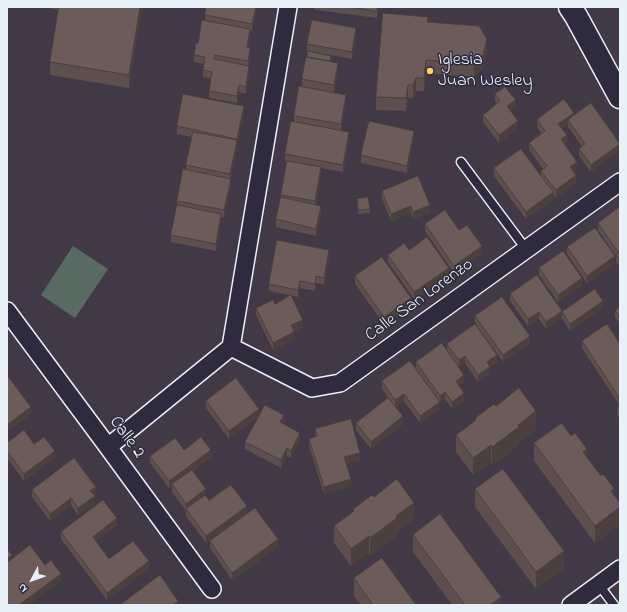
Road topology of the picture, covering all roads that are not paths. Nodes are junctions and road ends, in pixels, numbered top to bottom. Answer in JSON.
{"nodes":[{"id":1,"x":288,"y":7,"type":"edge"},
{"id":2,"x":570,"y":7,"type":"edge"},
{"id":3,"x":620,"y":97,"type":"edge"},
{"id":4,"x":461,"y":162,"type":"dead end"},
{"id":5,"x":620,"y":182,"type":"edge"},
{"id":6,"x":526,"y":249,"type":"junction"},
{"id":7,"x":7,"y":311,"type":"edge"},
{"id":8,"x":231,"y":348,"type":"junction"},
{"id":9,"x":108,"y":447,"type":"junction"},
{"id":10,"x":620,"y":569,"type":"edge"},
{"id":11,"x":599,"y":585,"type":"junction"},
{"id":12,"x":212,"y":589,"type":"dead end"},
{"id":13,"x":571,"y":605,"type":"edge"},
{"id":14,"x":614,"y":605,"type":"edge"}],
"edges":[{"from":1,"to":8,"type":"street"},
{"from":2,"to":3,"type":"main road"},
{"from":4,"to":6,"type":"lane"},
{"from":5,"to":6,"type":"street","name":"Calle San Lorenzo"},
{"from":6,"to":8,"type":"street","name":"Calle San Lorenzo"},
{"from":7,"to":9,"type":"street","name":"Calle 2"},
{"from":8,"to":9,"type":"street"},
{"from":9,"to":12,"type":"street","name":"Calle 2"},
{"from":10,"to":11,"type":"street"},
{"from":11,"to":13,"type":"street"},
{"from":11,"to":14,"type":"lane"}]}
